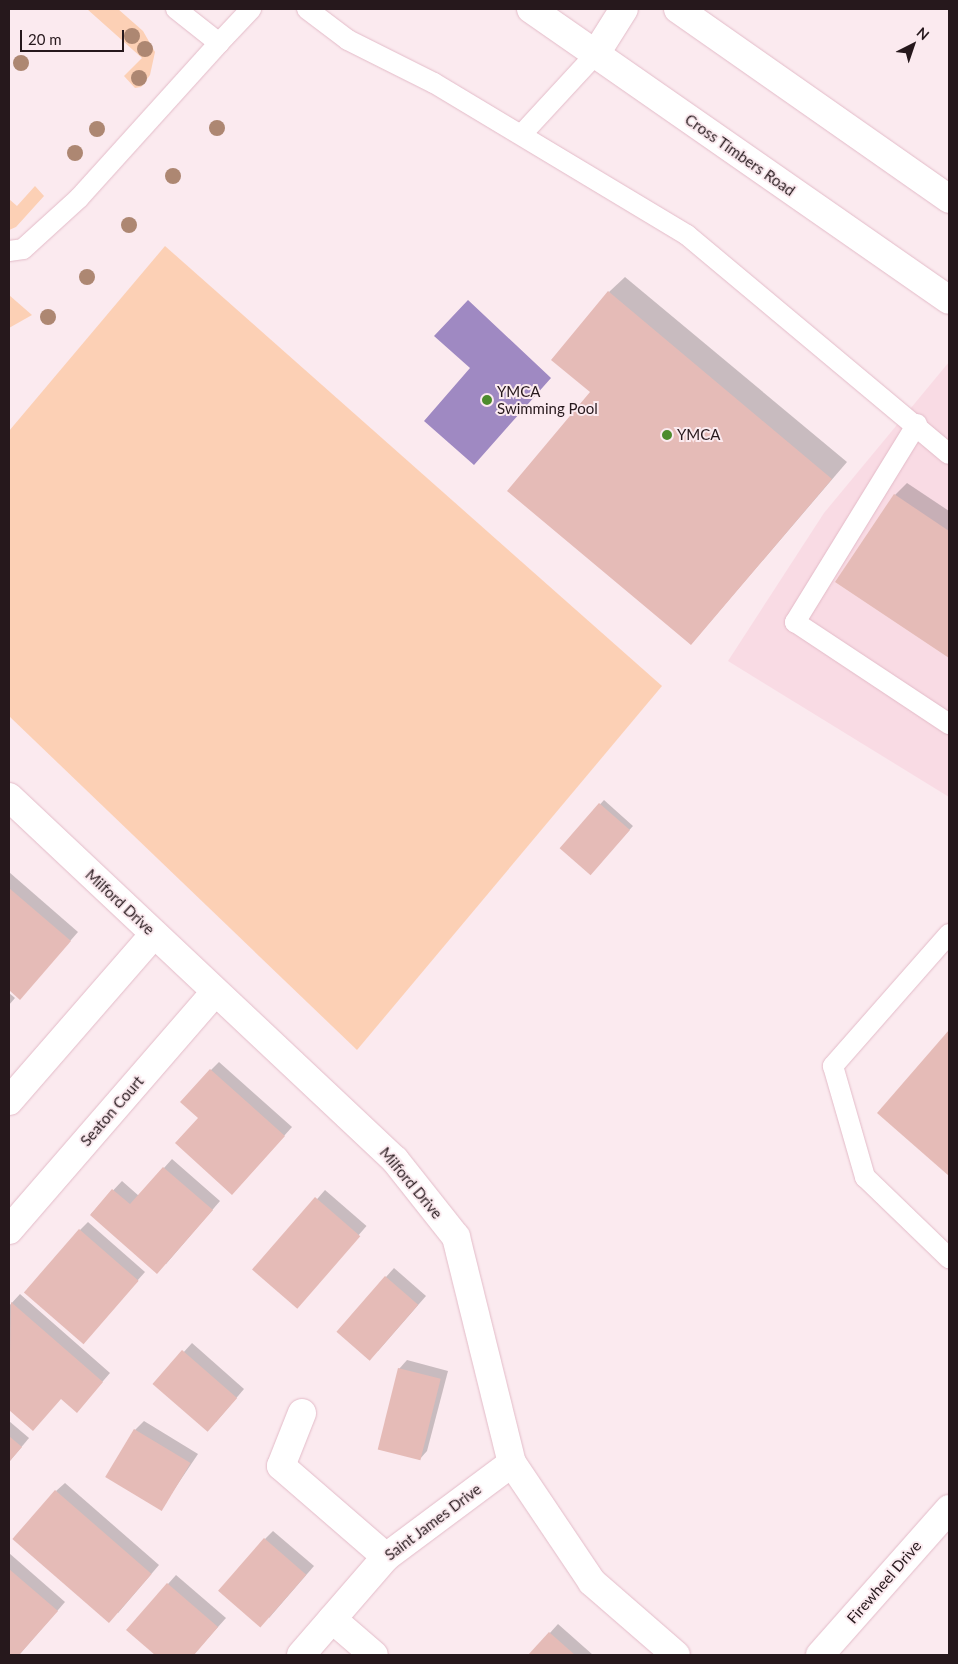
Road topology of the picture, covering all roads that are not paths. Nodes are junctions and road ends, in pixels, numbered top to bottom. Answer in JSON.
{"nodes":[{"id":1,"x":176,"y":9,"type":"edge"},
{"id":2,"x":251,"y":9,"type":"edge"},
{"id":3,"x":307,"y":9,"type":"edge"},
{"id":4,"x":531,"y":9,"type":"edge"},
{"id":5,"x":624,"y":9,"type":"edge"},
{"id":6,"x":678,"y":9,"type":"edge"},
{"id":7,"x":219,"y":43,"type":"junction"},
{"id":8,"x":595,"y":55,"type":"junction"},
{"id":9,"x":522,"y":134,"type":"junction"},
{"id":10,"x":949,"y":200,"type":"edge"},
{"id":11,"x":9,"y":251,"type":"edge"},
{"id":12,"x":949,"y":300,"type":"edge"},
{"id":13,"x":916,"y":424,"type":"junction"},
{"id":14,"x":949,"y":454,"type":"edge"},
{"id":15,"x":949,"y":724,"type":"edge"},
{"id":16,"x":9,"y":797,"type":"edge"},
{"id":17,"x":154,"y":934,"type":"junction"},
{"id":18,"x":949,"y":934,"type":"edge"},
{"id":19,"x":215,"y":992,"type":"junction"},
{"id":20,"x":9,"y":1101,"type":"edge"},
{"id":21,"x":9,"y":1230,"type":"edge"},
{"id":22,"x":949,"y":1258,"type":"edge"},
{"id":23,"x":302,"y":1412,"type":"dead end"},
{"id":24,"x":512,"y":1463,"type":"junction"},
{"id":25,"x":949,"y":1508,"type":"edge"},
{"id":26,"x":386,"y":1557,"type":"junction"},
{"id":27,"x":332,"y":1619,"type":"junction"},
{"id":28,"x":301,"y":1655,"type":"edge"},
{"id":29,"x":374,"y":1655,"type":"edge"},
{"id":30,"x":676,"y":1655,"type":"edge"},
{"id":31,"x":820,"y":1655,"type":"edge"}],
"edges":[{"from":1,"to":7,"type":"lane"},
{"from":2,"to":7,"type":"lane"},
{"from":3,"to":9,"type":"lane"},
{"from":4,"to":8,"type":"street","name":"Cross Timbers Road"},
{"from":5,"to":8,"type":"street"},
{"from":6,"to":10,"type":"street"},
{"from":7,"to":11,"type":"lane"},
{"from":8,"to":9,"type":"lane"},
{"from":8,"to":12,"type":"street","name":"Cross Timbers Road"},
{"from":9,"to":13,"type":"lane"},
{"from":13,"to":14,"type":"lane"},
{"from":13,"to":15,"type":"lane"},
{"from":16,"to":17,"type":"street","name":"Milford Drive"},
{"from":17,"to":19,"type":"street","name":"Milford Drive"},
{"from":17,"to":20,"type":"street"},
{"from":18,"to":22,"type":"lane"},
{"from":19,"to":21,"type":"street","name":"Seaton Court"},
{"from":19,"to":24,"type":"street","name":"Milford Drive"},
{"from":23,"to":26,"type":"street"},
{"from":24,"to":26,"type":"street","name":"Saint James Drive"},
{"from":24,"to":30,"type":"street","name":"Milford Drive"},
{"from":25,"to":31,"type":"street","name":"Firewheel Drive"},
{"from":26,"to":27,"type":"street","name":"Saint James Drive"},
{"from":27,"to":28,"type":"street","name":"Saint James Drive"},
{"from":27,"to":29,"type":"street"}]}
